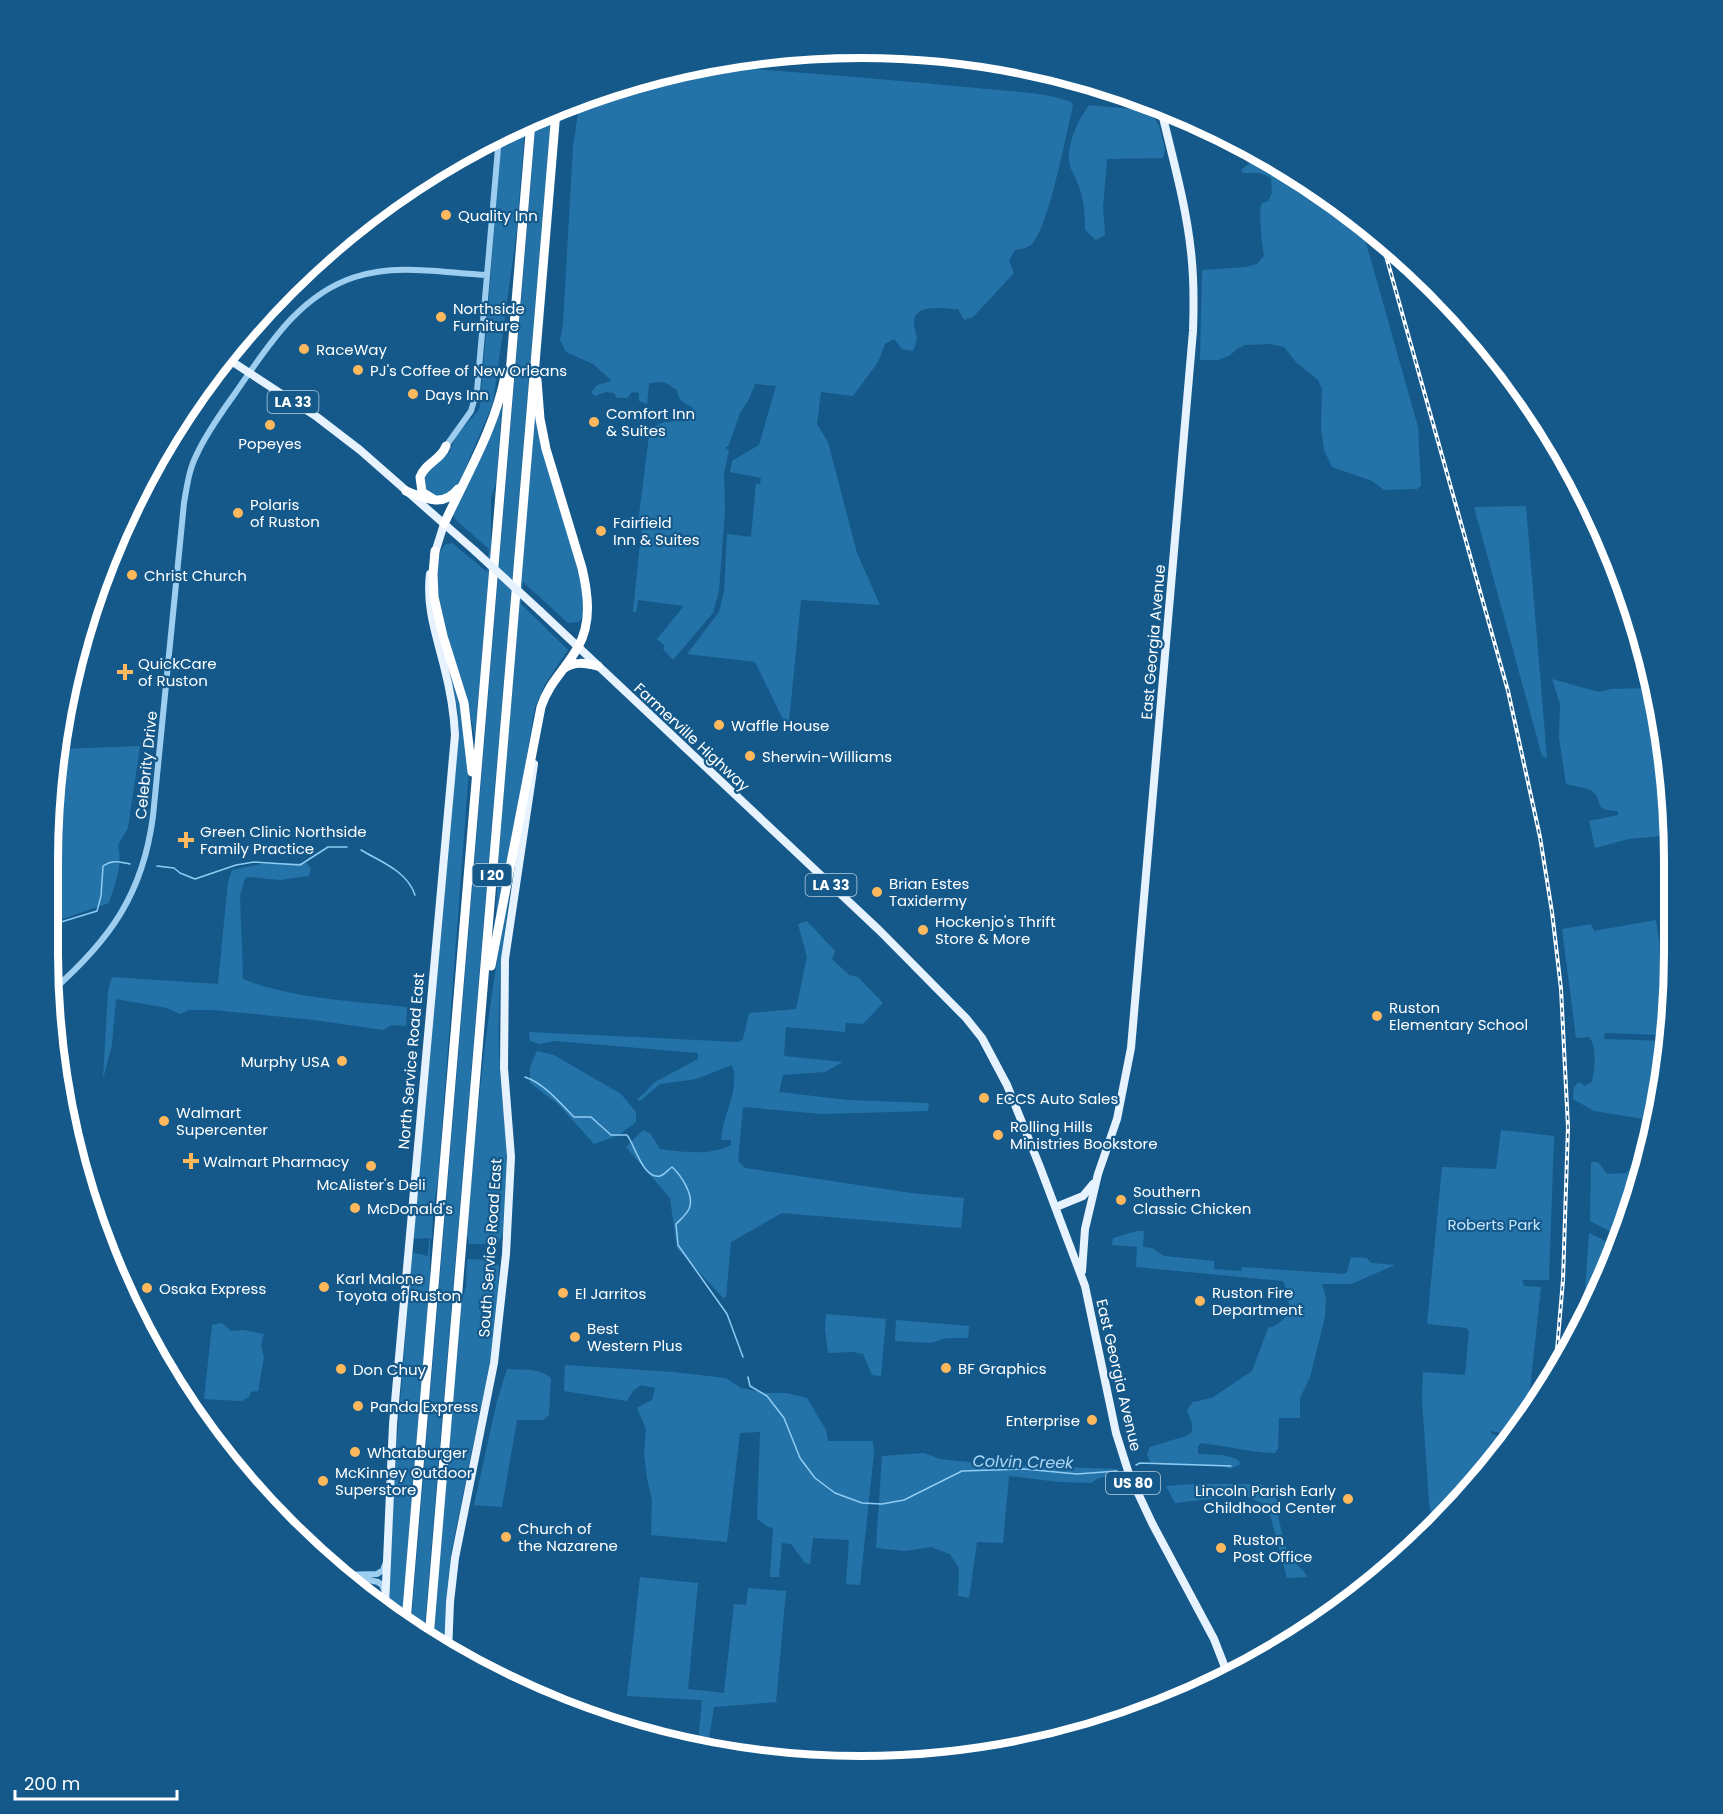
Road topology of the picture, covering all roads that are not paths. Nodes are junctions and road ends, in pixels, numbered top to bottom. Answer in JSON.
{"nodes":[{"id":1,"x":1163,"y":118,"type":"edge"},
{"id":2,"x":554,"y":120,"type":"edge"},
{"id":3,"x":530,"y":130,"type":"edge"},
{"id":4,"x":498,"y":145,"type":"edge"},
{"id":5,"x":487,"y":275,"type":"junction"},
{"id":6,"x":517,"y":290,"type":"junction"},
{"id":7,"x":534,"y":354,"type":"junction"},
{"id":8,"x":233,"y":362,"type":"edge"},
{"id":9,"x":249,"y":373,"type":"junction"},
{"id":10,"x":446,"y":446,"type":"joint"},
{"id":11,"x":464,"y":480,"type":"junction"},
{"id":12,"x":406,"y":491,"type":"junction"},
{"id":13,"x":435,"y":500,"type":"junction"},
{"id":14,"x":444,"y":524,"type":"junction"},
{"id":15,"x":435,"y":551,"type":"junction"},
{"id":16,"x":579,"y":646,"type":"junction"},
{"id":17,"x":598,"y":666,"type":"junction"},
{"id":18,"x":561,"y":670,"type":"junction"},
{"id":19,"x":536,"y":736,"type":"junction"},
{"id":20,"x":474,"y":794,"type":"junction"},
{"id":21,"x":59,"y":985,"type":"edge"},
{"id":22,"x":482,"y":1009,"type":"junction"},
{"id":23,"x":1098,"y":1174,"type":"junction"},
{"id":24,"x":1056,"y":1207,"type":"junction"},
{"id":25,"x":1082,"y":1275,"type":"junction"},
{"id":26,"x":387,"y":1556,"type":"junction"},
{"id":27,"x":356,"y":1576,"type":"edge"},
{"id":28,"x":358,"y":1578,"type":"edge"},
{"id":29,"x":384,"y":1598,"type":"edge"},
{"id":30,"x":385,"y":1599,"type":"edge"},
{"id":31,"x":407,"y":1614,"type":"edge"},
{"id":32,"x":430,"y":1629,"type":"edge"},
{"id":33,"x":448,"y":1641,"type":"edge"},
{"id":34,"x":1225,"y":1668,"type":"edge"}],
"edges":[{"from":1,"to":23,"type":"main road","name":"East Georgia Avenue"},
{"from":2,"to":7,"type":"highway","number":"I 20"},
{"from":3,"to":6,"type":"highway","number":"I 20"},
{"from":4,"to":5,"type":"street"},
{"from":5,"to":9,"type":"street","name":"Celebrity Drive"},
{"from":5,"to":10,"type":"street"},
{"from":6,"to":11,"type":"highway"},
{"from":6,"to":20,"type":"highway","number":"I 20"},
{"from":7,"to":16,"type":"highway"},
{"from":7,"to":22,"type":"highway","number":"I 20"},
{"from":8,"to":9,"type":"main road","name":"Farmerville Highway","number":"LA 33"},
{"from":9,"to":12,"type":"main road","name":"Farmerville Highway","number":"LA 33"},
{"from":9,"to":21,"type":"street","name":"Celebrity Drive"},
{"from":10,"to":13,"type":"highway"},
{"from":11,"to":13,"type":"highway"},
{"from":11,"to":14,"type":"highway"},
{"from":12,"to":13,"type":"highway"},
{"from":12,"to":14,"type":"main road","name":"Farmerville Highway","number":"LA 33"},
{"from":14,"to":15,"type":"main road","name":"North Service Road East"},
{"from":14,"to":16,"type":"main road","name":"Farmerville Highway","number":"LA 33","bridge":true},
{"from":15,"to":20,"type":"highway"},
{"from":15,"to":26,"type":"main road","name":"North Service Road East"},
{"from":16,"to":17,"type":"main road","name":"Farmerville Highway","number":"LA 33"},
{"from":16,"to":18,"type":"highway"},
{"from":17,"to":18,"type":"highway"},
{"from":17,"to":24,"type":"main road","name":"Farmerville Highway","number":"LA 33"},
{"from":18,"to":19,"type":"highway"},
{"from":19,"to":22,"type":"highway"},
{"from":19,"to":33,"type":"main road","name":"South Service Road East"},
{"from":20,"to":31,"type":"highway","number":"I 20"},
{"from":22,"to":32,"type":"highway","number":"I 20"},
{"from":23,"to":24,"type":"main road"},
{"from":23,"to":25,"type":"main road"},
{"from":24,"to":25,"type":"main road","name":"East Georgia Avenue","number":"US 80"},
{"from":25,"to":34,"type":"main road","name":"East Georgia Avenue","number":"US 80"},
{"from":26,"to":27,"type":"street"},
{"from":26,"to":30,"type":"main road","name":"North Service Road East"},
{"from":28,"to":29,"type":"street"}]}
